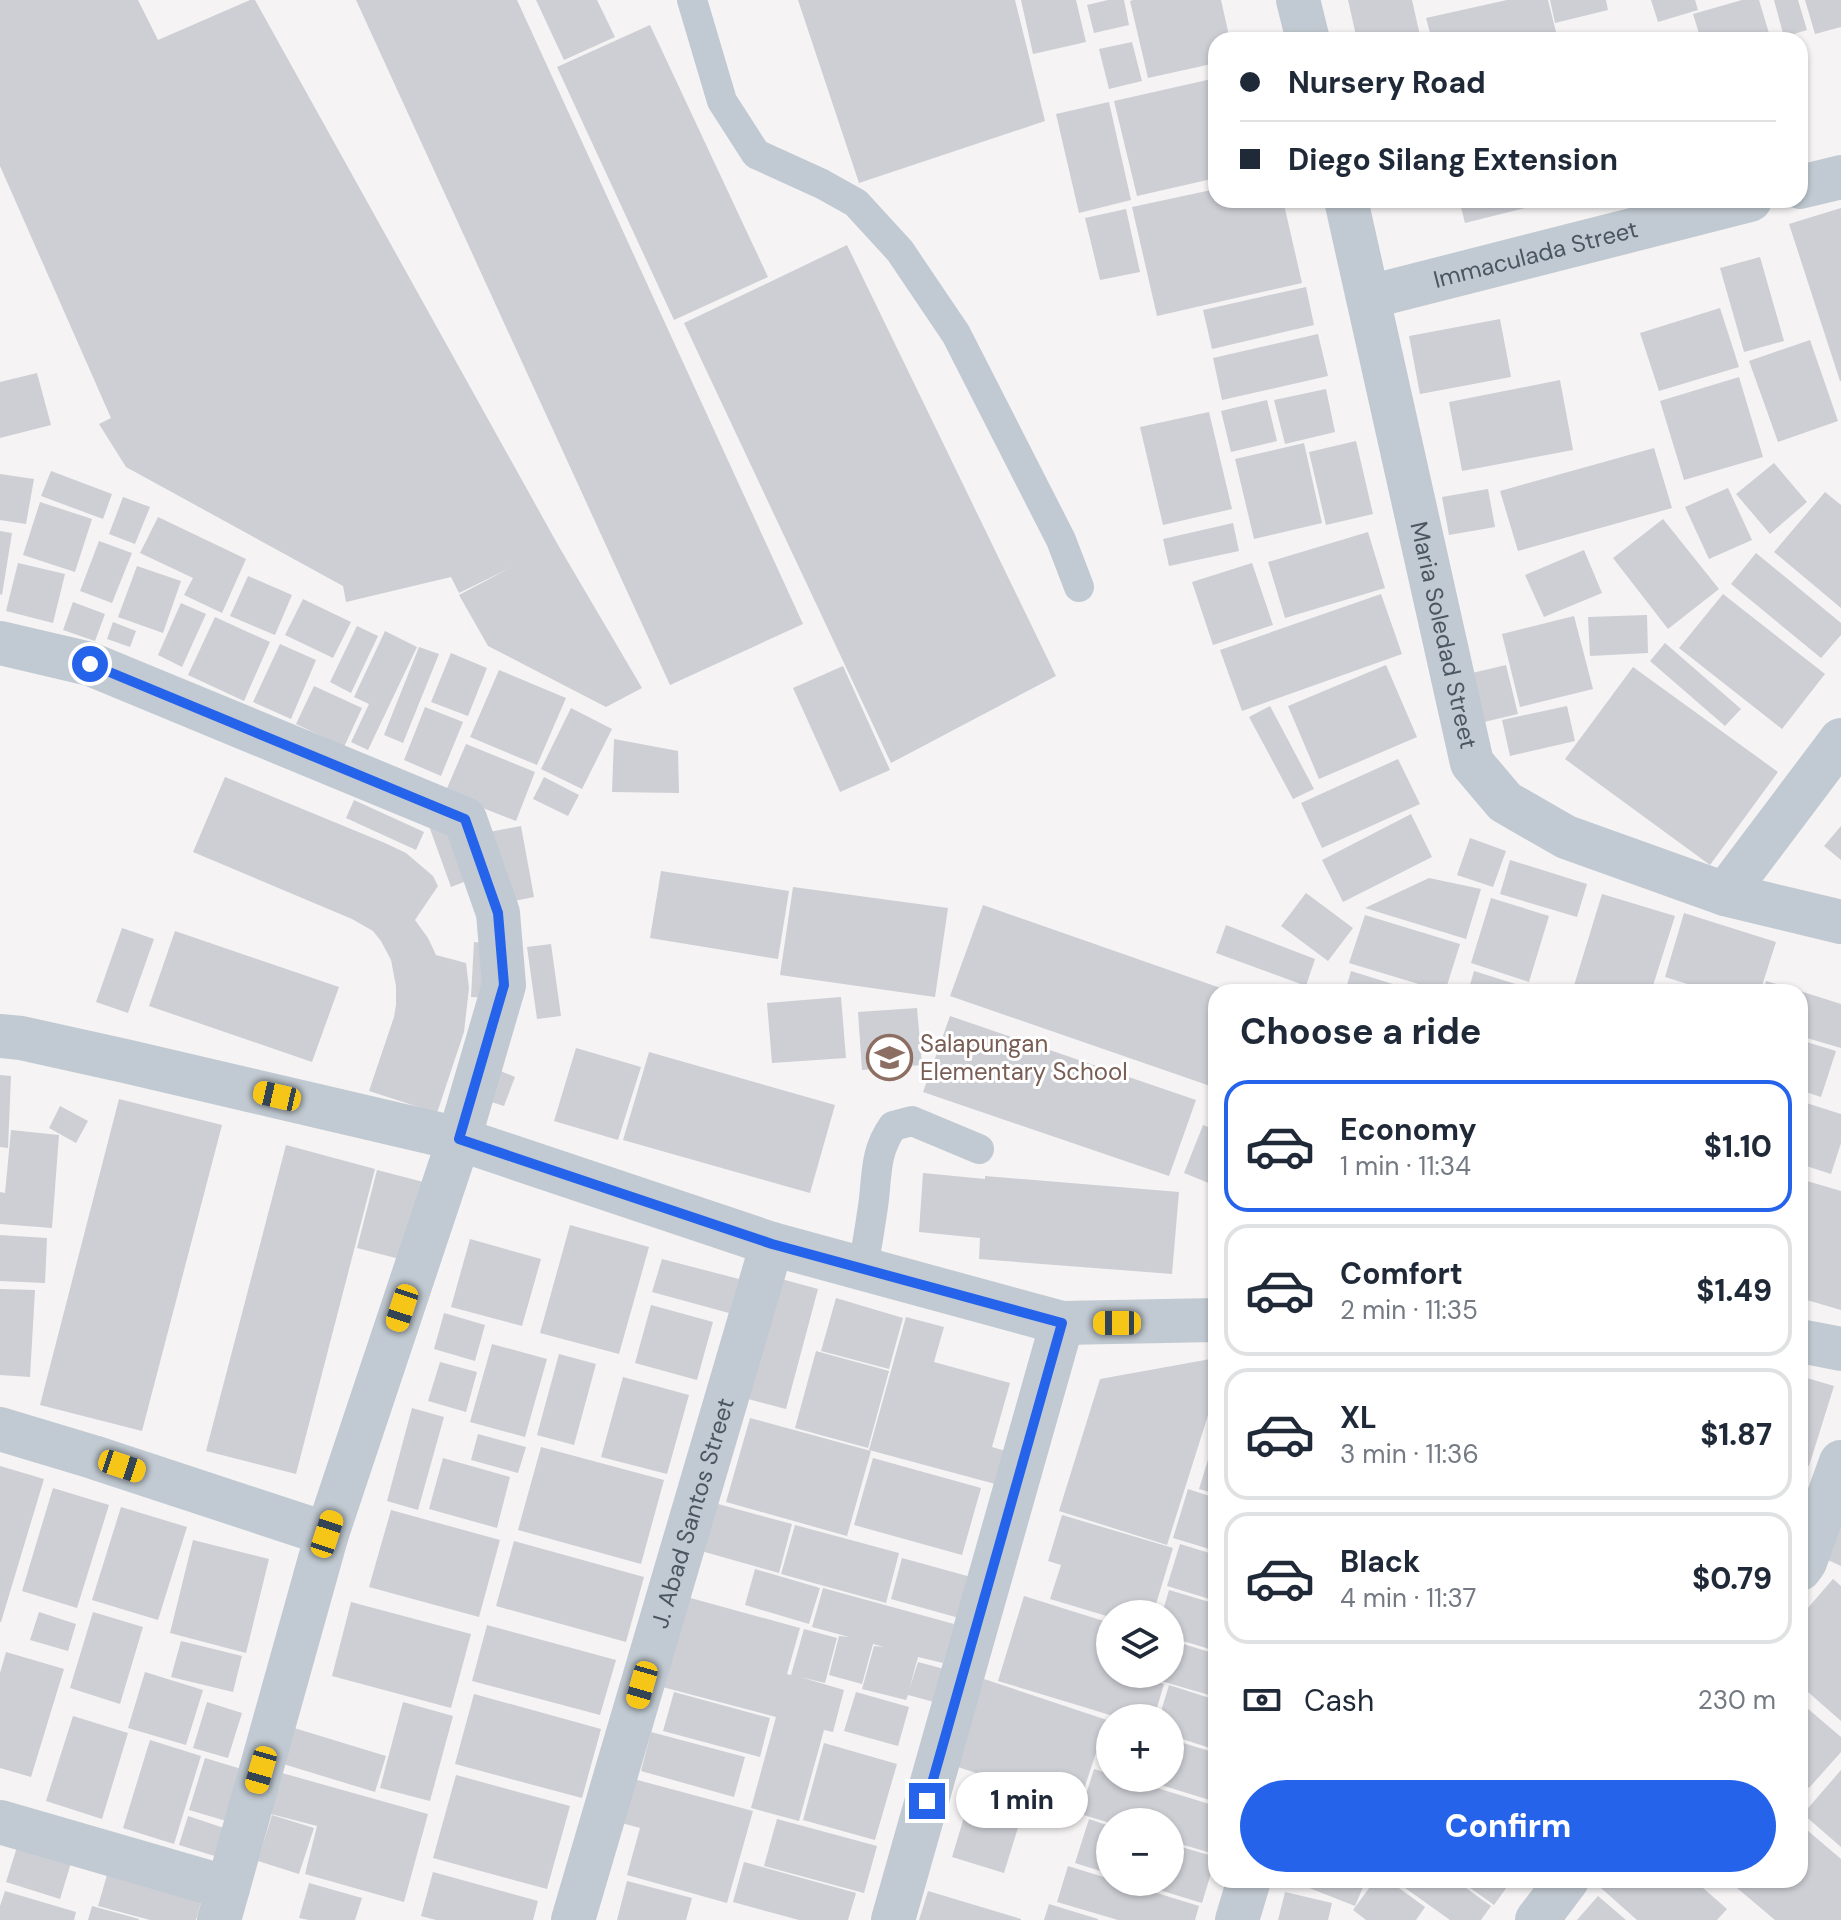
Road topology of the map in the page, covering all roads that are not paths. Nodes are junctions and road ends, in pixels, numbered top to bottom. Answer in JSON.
{"nodes":[{"id":1,"x":692,"y":0,"type":"edge"},
{"id":2,"x":1298,"y":0,"type":"edge"},
{"id":3,"x":1306,"y":32,"type":"edge"},
{"id":4,"x":1841,"y":177,"type":"edge"},
{"id":5,"x":1808,"y":185,"type":"edge"},
{"id":6,"x":1348,"y":208,"type":"edge"},
{"id":7,"x":1719,"y":208,"type":"edge"},
{"id":8,"x":1369,"y":297,"type":"junction"},
{"id":9,"x":1079,"y":587,"type":"dead end"},
{"id":10,"x":0,"y":643,"type":"edge"},
{"id":11,"x":1841,"y":740,"type":"edge"},
{"id":12,"x":1725,"y":894,"type":"junction"},
{"id":13,"x":1841,"y":922,"type":"edge"},
{"id":14,"x":0,"y":1036,"type":"edge"},
{"id":15,"x":459,"y":1139,"type":"junction"},
{"id":16,"x":979,"y":1149,"type":"dead end"},
{"id":17,"x":772,"y":1244,"type":"junction"},
{"id":18,"x":863,"y":1268,"type":"junction"},
{"id":19,"x":1208,"y":1320,"type":"edge"},
{"id":20,"x":1062,"y":1323,"type":"junction"},
{"id":21,"x":1808,"y":1343,"type":"edge"},
{"id":22,"x":1841,"y":1349,"type":"edge"},
{"id":23,"x":0,"y":1429,"type":"edge"},
{"id":24,"x":1841,"y":1462,"type":"edge"},
{"id":25,"x":327,"y":1534,"type":"junction"},
{"id":26,"x":1808,"y":1554,"type":"edge"},
{"id":27,"x":0,"y":1822,"type":"edge"},
{"id":28,"x":1247,"y":1888,"type":"edge"},
{"id":29,"x":1561,"y":1888,"type":"edge"},
{"id":30,"x":224,"y":1904,"type":"edge"},
{"id":31,"x":573,"y":1920,"type":"edge"},
{"id":32,"x":893,"y":1920,"type":"edge"},
{"id":33,"x":1237,"y":1920,"type":"edge"},
{"id":34,"x":1537,"y":1920,"type":"edge"}],
"edges":[{"from":1,"to":9,"type":"lane"},
{"from":2,"to":3,"type":"street"},
{"from":4,"to":5,"type":"street"},
{"from":6,"to":8,"type":"street","name":"Maria Soledad Street"},
{"from":7,"to":8,"type":"street","name":"Immaculada Street"},
{"from":8,"to":12,"type":"street","name":"Maria Soledad Street"},
{"from":10,"to":15,"type":"street"},
{"from":11,"to":12,"type":"street"},
{"from":12,"to":13,"type":"street","name":"Maria Soledad Street"},
{"from":14,"to":15,"type":"street"},
{"from":15,"to":17,"type":"street"},
{"from":15,"to":25,"type":"street"},
{"from":16,"to":18,"type":"lane"},
{"from":17,"to":18,"type":"street"},
{"from":17,"to":31,"type":"street","name":"J. Abad Santos Street"},
{"from":18,"to":20,"type":"street"},
{"from":19,"to":20,"type":"street"},
{"from":20,"to":32,"type":"street"},
{"from":21,"to":22,"type":"street"},
{"from":23,"to":25,"type":"street"},
{"from":24,"to":26,"type":"street"},
{"from":25,"to":30,"type":"street"},
{"from":27,"to":30,"type":"street"},
{"from":28,"to":33,"type":"street"},
{"from":29,"to":34,"type":"street"}]}
